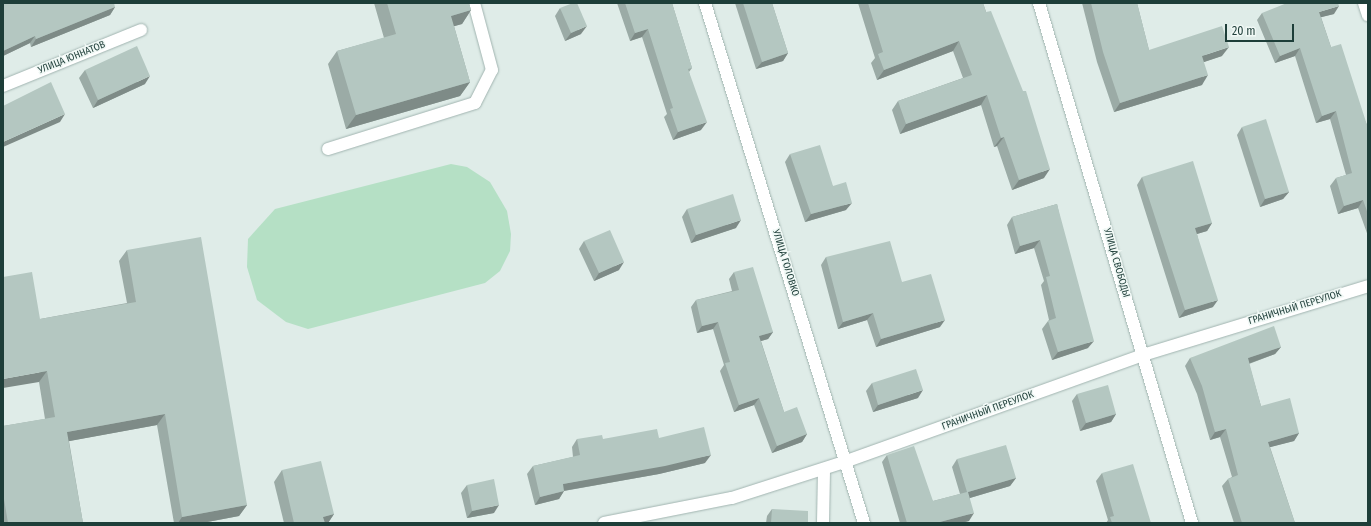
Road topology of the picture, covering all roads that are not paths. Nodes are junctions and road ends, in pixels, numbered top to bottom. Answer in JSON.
{"nodes":[{"id":1,"x":474,"y":3,"type":"edge"},
{"id":2,"x":705,"y":3,"type":"edge"},
{"id":3,"x":1039,"y":3,"type":"edge"},
{"id":4,"x":1364,"y":3,"type":"edge"},
{"id":5,"x":1368,"y":15,"type":"edge"},
{"id":6,"x":141,"y":30,"type":"dead end"},
{"id":7,"x":3,"y":86,"type":"edge"},
{"id":8,"x":328,"y":148,"type":"dead end"},
{"id":9,"x":1368,"y":286,"type":"edge"},
{"id":10,"x":1143,"y":355,"type":"junction"},
{"id":11,"x":847,"y":461,"type":"junction"},
{"id":12,"x":824,"y":469,"type":"junction"},
{"id":13,"x":604,"y":523,"type":"edge"},
{"id":14,"x":823,"y":523,"type":"edge"},
{"id":15,"x":864,"y":523,"type":"edge"},
{"id":16,"x":1192,"y":523,"type":"edge"}],
"edges":[{"from":1,"to":8,"type":"street"},
{"from":2,"to":11,"type":"street","name":"УЛИЦА ГОЛОВКО"},
{"from":3,"to":10,"type":"street","name":"УЛИЦА СВОБОДЫ"},
{"from":4,"to":5,"type":"street"},
{"from":6,"to":7,"type":"street","name":"УЛИЦА ЮННАТОВ"},
{"from":9,"to":10,"type":"street","name":"ГРАНИЧНЫЙ ПЕРЕУЛОК"},
{"from":10,"to":11,"type":"street","name":"ГРАНИЧНЫЙ ПЕРЕУЛОК"},
{"from":10,"to":16,"type":"street","name":"УЛИЦА СВОБОДЫ"},
{"from":11,"to":12,"type":"street","name":"ГРАНИЧНЫЙ ПЕРЕУЛОК"},
{"from":11,"to":15,"type":"street","name":"УЛИЦА ГОЛОВКО"},
{"from":12,"to":13,"type":"street","name":"ГРАНИЧНЫЙ ПЕРЕУЛОК"},
{"from":12,"to":14,"type":"street"}]}
